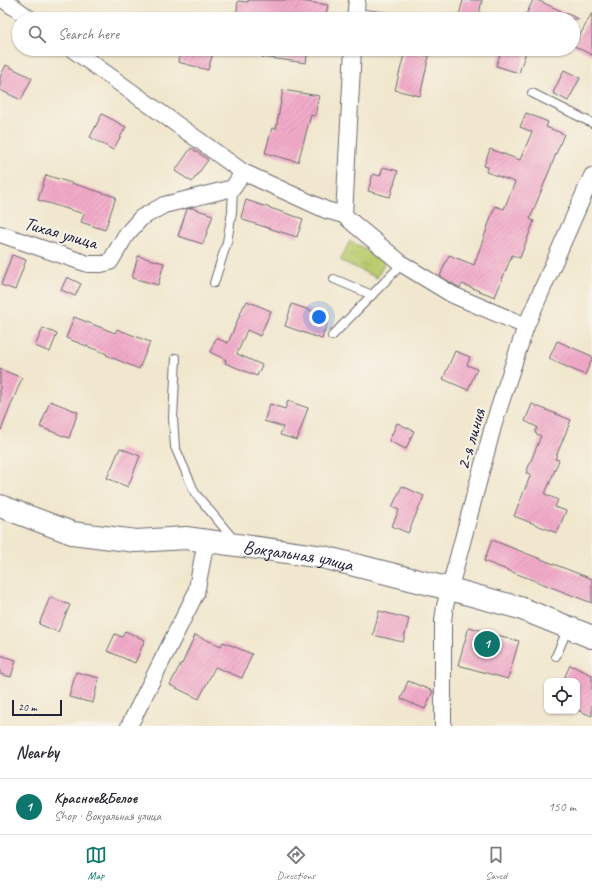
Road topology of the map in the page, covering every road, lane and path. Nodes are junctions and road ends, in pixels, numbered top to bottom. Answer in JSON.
{"nodes":[{"id":1,"x":4,"y":0,"type":"edge"},
{"id":2,"x":20,"y":12,"type":"edge"},
{"id":3,"x":82,"y":56,"type":"edge"},
{"id":4,"x":353,"y":56,"type":"edge"},
{"id":5,"x":532,"y":93,"type":"dead end"},
{"id":6,"x":592,"y":123,"type":"edge"},
{"id":7,"x":243,"y":172,"type":"junction"},
{"id":8,"x":592,"y":176,"type":"edge"},
{"id":9,"x":233,"y":188,"type":"junction"},
{"id":10,"x":344,"y":215,"type":"junction"},
{"id":11,"x":0,"y":234,"type":"edge"},
{"id":12,"x":402,"y":264,"type":"junction"},
{"id":13,"x":334,"y":279,"type":"dead end"},
{"id":14,"x":214,"y":283,"type":"dead end"},
{"id":15,"x":372,"y":295,"type":"junction"},
{"id":16,"x":526,"y":326,"type":"junction"},
{"id":17,"x":332,"y":336,"type":"dead end"},
{"id":18,"x":176,"y":358,"type":"dead end"},
{"id":19,"x":0,"y":506,"type":"edge"},
{"id":20,"x":206,"y":541,"type":"junction"},
{"id":21,"x":238,"y":545,"type":"junction"},
{"id":22,"x":450,"y":589,"type":"junction"},
{"id":23,"x":568,"y":627,"type":"junction"},
{"id":24,"x":592,"y":637,"type":"edge"},
{"id":25,"x":556,"y":656,"type":"dead end"},
{"id":26,"x":129,"y":726,"type":"edge"},
{"id":27,"x":443,"y":726,"type":"edge"}],
"edges":[{"from":1,"to":2,"type":"street"},
{"from":3,"to":7,"type":"street"},
{"from":4,"to":10,"type":"street"},
{"from":5,"to":6,"type":"lane"},
{"from":7,"to":9,"type":"street"},
{"from":7,"to":10,"type":"street"},
{"from":8,"to":16,"type":"street","name":"2-я линия"},
{"from":9,"to":11,"type":"street","name":"Тихая улица"},
{"from":9,"to":14,"type":"lane"},
{"from":10,"to":12,"type":"street"},
{"from":12,"to":15,"type":"lane"},
{"from":12,"to":16,"type":"street"},
{"from":13,"to":15,"type":"lane"},
{"from":15,"to":17,"type":"lane"},
{"from":16,"to":22,"type":"street","name":"2-я линия"},
{"from":18,"to":21,"type":"lane"},
{"from":19,"to":20,"type":"street","name":"Вокзальная улица"},
{"from":20,"to":21,"type":"street","name":"Вокзальная улица"},
{"from":20,"to":26,"type":"street"},
{"from":21,"to":22,"type":"street","name":"Вокзальная улица"},
{"from":22,"to":23,"type":"street","name":"Вокзальная улица"},
{"from":22,"to":27,"type":"street","name":"2-я линия"},
{"from":23,"to":24,"type":"street","name":"Вокзальная улица"},
{"from":23,"to":25,"type":"lane"}]}
